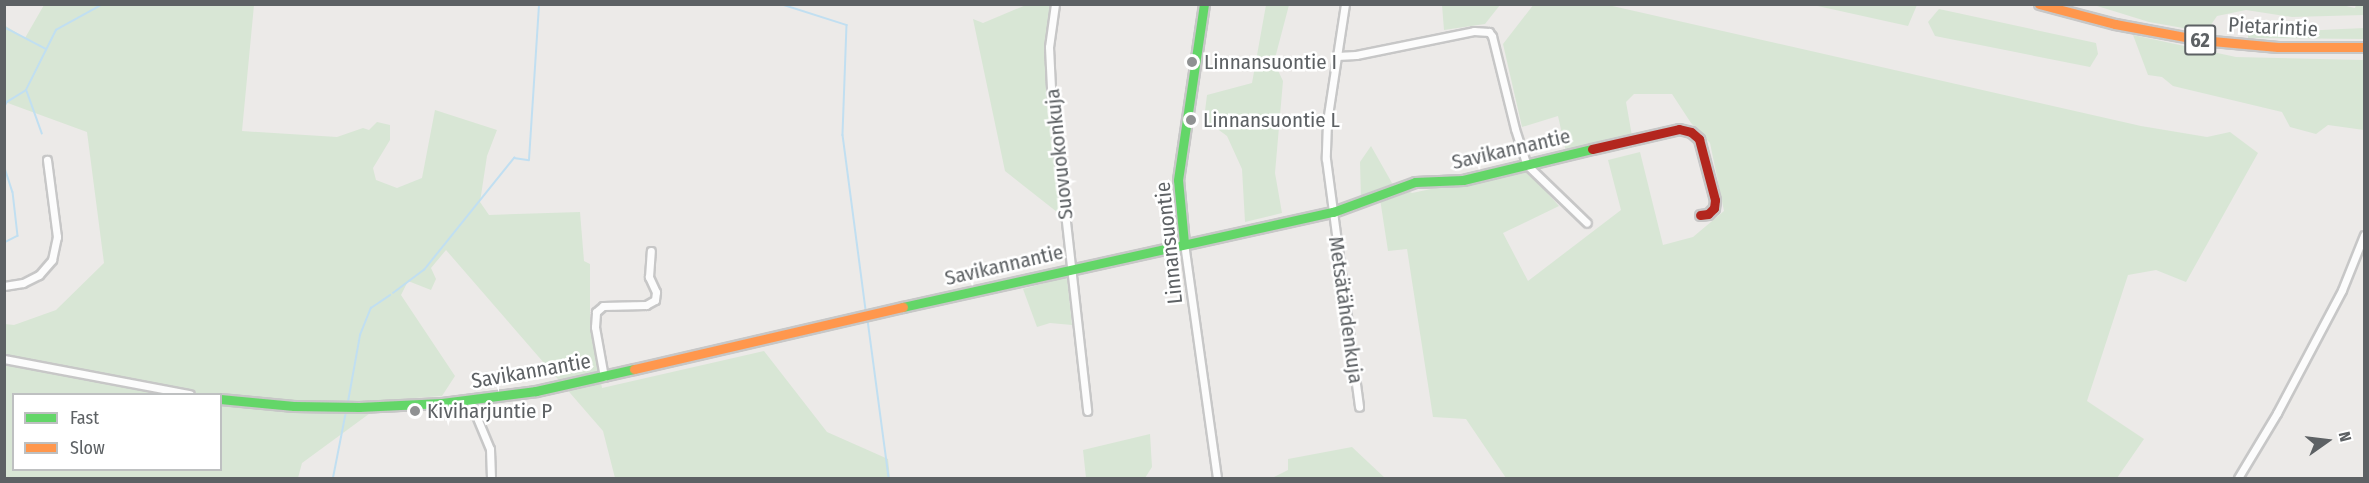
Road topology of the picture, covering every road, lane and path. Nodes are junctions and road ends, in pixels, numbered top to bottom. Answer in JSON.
{"nodes":[{"id":1,"x":1055,"y":4,"type":"edge"},
{"id":2,"x":1204,"y":4,"type":"edge"},
{"id":3,"x":1345,"y":4,"type":"edge"},
{"id":4,"x":2039,"y":4,"type":"edge"},
{"id":5,"x":2364,"y":47,"type":"edge"},
{"id":6,"x":1337,"y":56,"type":"junction"},
{"id":7,"x":47,"y":160,"type":"dead end"},
{"id":8,"x":1527,"y":165,"type":"junction"},
{"id":9,"x":1333,"y":212,"type":"junction"},
{"id":10,"x":1700,"y":215,"type":"dead end"},
{"id":11,"x":1587,"y":224,"type":"dead end"},
{"id":12,"x":2364,"y":235,"type":"edge"},
{"id":13,"x":1184,"y":243,"type":"junction"},
{"id":14,"x":651,"y":251,"type":"dead end"},
{"id":15,"x":1071,"y":268,"type":"junction"},
{"id":16,"x":4,"y":286,"type":"edge"},
{"id":17,"x":4,"y":359,"type":"edge"},
{"id":18,"x":604,"y":377,"type":"junction"},
{"id":19,"x":184,"y":393,"type":"edge"},
{"id":20,"x":222,"y":399,"type":"edge"},
{"id":21,"x":470,"y":401,"type":"junction"},
{"id":22,"x":1359,"y":407,"type":"dead end"},
{"id":23,"x":1087,"y":411,"type":"dead end"},
{"id":24,"x":491,"y":478,"type":"edge"},
{"id":25,"x":1217,"y":478,"type":"edge"},
{"id":26,"x":2238,"y":478,"type":"edge"}],
"edges":[{"from":1,"to":15,"type":"street","name":"Suovuokonkuja"},
{"from":2,"to":13,"type":"street","name":"Linnansuontie"},
{"from":3,"to":6,"type":"street","name":"Metsätähdenkuja"},
{"from":4,"to":5,"type":"street","name":"Pietarintie","number":"62"},
{"from":6,"to":8,"type":"street"},
{"from":6,"to":9,"type":"street","name":"Metsätähdenkuja"},
{"from":7,"to":16,"type":"street"},
{"from":8,"to":9,"type":"street","name":"Savikannantie"},
{"from":8,"to":10,"type":"street","name":"Savikannantie"},
{"from":8,"to":11,"type":"street"},
{"from":9,"to":13,"type":"street","name":"Savikannantie"},
{"from":9,"to":22,"type":"street","name":"Metsätähdenkuja"},
{"from":12,"to":26,"type":"street"},
{"from":13,"to":15,"type":"street","name":"Savikannantie"},
{"from":13,"to":25,"type":"street","name":"Linnansuontie"},
{"from":14,"to":18,"type":"street"},
{"from":15,"to":18,"type":"street","name":"Savikannantie"},
{"from":15,"to":23,"type":"street","name":"Suovuokonkuja"},
{"from":17,"to":19,"type":"street"},
{"from":18,"to":21,"type":"street","name":"Savikannantie"},
{"from":20,"to":21,"type":"street","name":"Savikannantie"},
{"from":21,"to":24,"type":"street"}]}
